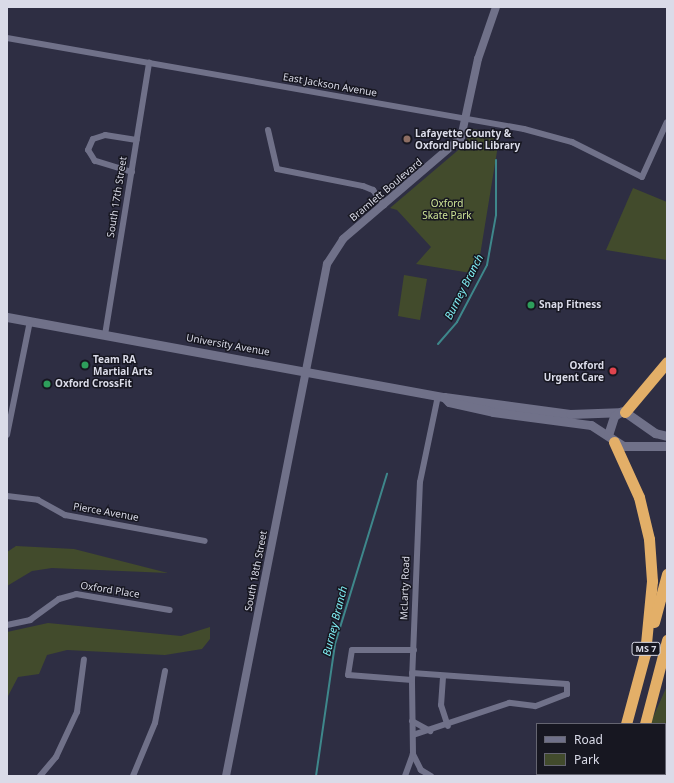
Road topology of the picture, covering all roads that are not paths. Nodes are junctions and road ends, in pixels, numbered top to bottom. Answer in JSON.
{"nodes":[{"id":1,"x":496,"y":7,"type":"edge"},
{"id":2,"x":7,"y":38,"type":"edge"},
{"id":3,"x":149,"y":63,"type":"junction"},
{"id":4,"x":467,"y":120,"type":"junction"},
{"id":5,"x":667,"y":122,"type":"edge"},
{"id":6,"x":268,"y":130,"type":"dead end"},
{"id":7,"x":137,"y":140,"type":"junction"},
{"id":8,"x":132,"y":172,"type":"junction"},
{"id":9,"x":384,"y":205,"type":"junction"},
{"id":10,"x":7,"y":317,"type":"edge"},
{"id":11,"x":30,"y":321,"type":"junction"},
{"id":12,"x":105,"y":335,"type":"junction"},
{"id":13,"x":667,"y":362,"type":"edge"},
{"id":14,"x":306,"y":370,"type":"junction"},
{"id":15,"x":441,"y":396,"type":"junction"},
{"id":16,"x":624,"y":411,"type":"junction"},
{"id":17,"x":7,"y":435,"type":"edge"},
{"id":18,"x":667,"y":436,"type":"edge"},
{"id":19,"x":611,"y":438,"type":"junction"},
{"id":20,"x":667,"y":446,"type":"edge"},
{"id":21,"x":7,"y":496,"type":"edge"},
{"id":22,"x":205,"y":541,"type":"dead end"},
{"id":23,"x":667,"y":574,"type":"edge"},
{"id":24,"x":170,"y":610,"type":"dead end"},
{"id":25,"x":7,"y":625,"type":"edge"},
{"id":26,"x":667,"y":640,"type":"edge"},
{"id":27,"x":414,"y":650,"type":"junction"},
{"id":28,"x":645,"y":654,"type":"junction"},
{"id":29,"x":667,"y":658,"type":"edge"},
{"id":30,"x":84,"y":660,"type":"dead end"},
{"id":31,"x":165,"y":671,"type":"dead end"},
{"id":32,"x":412,"y":673,"type":"junction"},
{"id":33,"x":443,"y":677,"type":"junction"},
{"id":34,"x":412,"y":680,"type":"junction"},
{"id":35,"x":651,"y":699,"type":"junction"},
{"id":36,"x":412,"y":721,"type":"junction"},
{"id":37,"x":626,"y":723,"type":"edge"},
{"id":38,"x":644,"y":723,"type":"edge"},
{"id":39,"x":448,"y":726,"type":"junction"},
{"id":40,"x":430,"y":731,"type":"junction"},
{"id":41,"x":413,"y":735,"type":"junction"},
{"id":42,"x":413,"y":754,"type":"junction"},
{"id":43,"x":40,"y":776,"type":"edge"},
{"id":44,"x":133,"y":776,"type":"edge"},
{"id":45,"x":226,"y":776,"type":"edge"},
{"id":46,"x":405,"y":776,"type":"edge"},
{"id":47,"x":431,"y":776,"type":"edge"}],
"edges":[{"from":1,"to":4,"type":"street","name":"Bramlett Boulevard"},
{"from":2,"to":3,"type":"street","name":"East Jackson Avenue"},
{"from":3,"to":4,"type":"street","name":"East Jackson Avenue"},
{"from":3,"to":7,"type":"street","name":"South 17th Street"},
{"from":4,"to":5,"type":"street","name":"East Jackson Avenue"},
{"from":4,"to":9,"type":"street","name":"Bramlett Boulevard"},
{"from":6,"to":9,"type":"street"},
{"from":7,"to":8,"type":"street","name":"South 17th Street"},
{"from":7,"to":8,"type":"street"},
{"from":8,"to":12,"type":"street","name":"South 17th Street"},
{"from":9,"to":14,"type":"street","name":"Bramlett Boulevard"},
{"from":10,"to":11,"type":"main road","name":"University Avenue"},
{"from":11,"to":12,"type":"main road","name":"University Avenue"},
{"from":11,"to":17,"type":"street"},
{"from":12,"to":14,"type":"main road","name":"University Avenue"},
{"from":13,"to":16,"type":"highway"},
{"from":14,"to":15,"type":"main road","name":"University Avenue"},
{"from":14,"to":45,"type":"street","name":"South 18th Street"},
{"from":15,"to":16,"type":"main road","name":"University Avenue"},
{"from":15,"to":19,"type":"main road","name":"University Avenue"},
{"from":15,"to":27,"type":"street","name":"McLarty Road"},
{"from":16,"to":18,"type":"main road"},
{"from":16,"to":19,"type":"main road"},
{"from":19,"to":20,"type":"main road","name":"University Avenue"},
{"from":19,"to":28,"type":"highway"},
{"from":21,"to":22,"type":"street","name":"Pierce Avenue"},
{"from":23,"to":28,"type":"highway","number":"MS 7"},
{"from":24,"to":25,"type":"street","name":"Oxford Place"},
{"from":26,"to":35,"type":"highway","number":"MS 7"},
{"from":27,"to":32,"type":"street","name":"McLarty Road"},
{"from":27,"to":34,"type":"street"},
{"from":28,"to":37,"type":"highway","number":"MS 7"},
{"from":29,"to":35,"type":"highway"},
{"from":30,"to":43,"type":"street"},
{"from":31,"to":44,"type":"street"},
{"from":32,"to":33,"type":"street"},
{"from":32,"to":34,"type":"street","name":"McLarty Road"},
{"from":33,"to":39,"type":"street"},
{"from":33,"to":39,"type":"street"},
{"from":34,"to":36,"type":"street","name":"McLarty Road"},
{"from":35,"to":38,"type":"highway","number":"MS 7"},
{"from":36,"to":40,"type":"street"},
{"from":36,"to":41,"type":"street","name":"McLarty Road"},
{"from":39,"to":40,"type":"street"},
{"from":40,"to":41,"type":"street"},
{"from":41,"to":42,"type":"street","name":"McLarty Road"},
{"from":42,"to":46,"type":"street"},
{"from":42,"to":47,"type":"street","name":"McLarty Road"}]}
